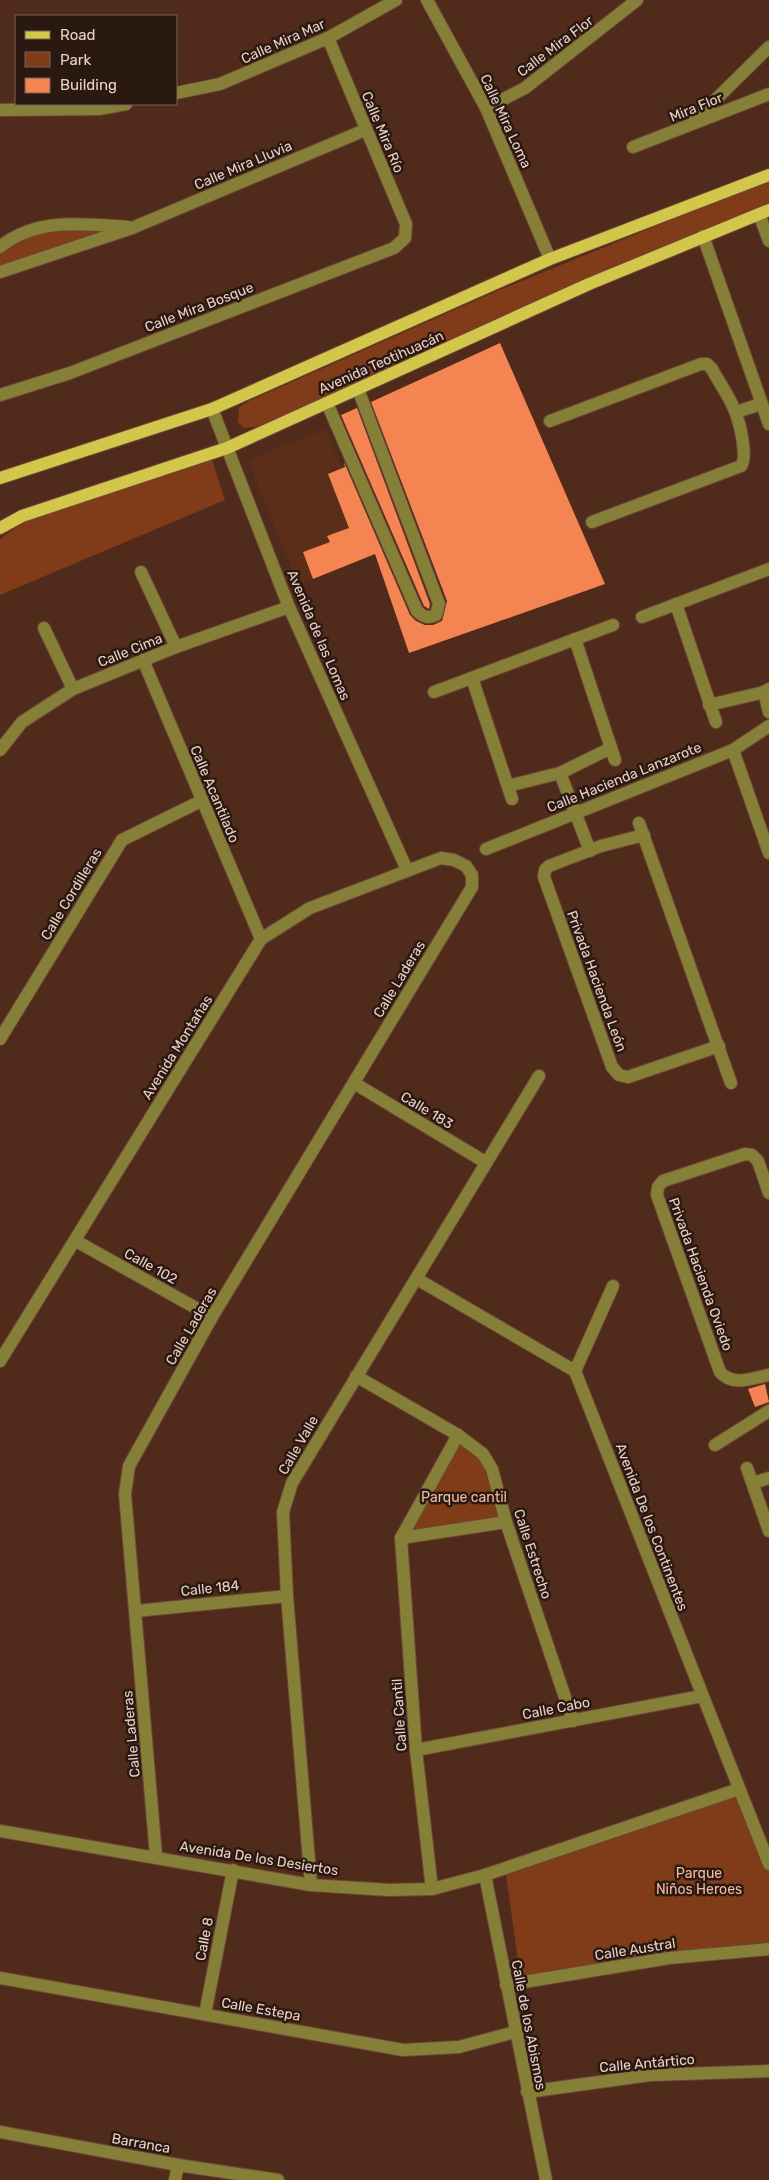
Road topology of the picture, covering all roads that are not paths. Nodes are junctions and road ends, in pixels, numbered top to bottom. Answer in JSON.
{"nodes":[{"id":1,"x":396,"y":0,"type":"edge"},
{"id":2,"x":427,"y":0,"type":"edge"},
{"id":3,"x":637,"y":0,"type":"edge"},
{"id":4,"x":328,"y":38,"type":"junction"},
{"id":5,"x":769,"y":47,"type":"edge"},
{"id":6,"x":178,"y":93,"type":"edge"},
{"id":7,"x":769,"y":94,"type":"edge"},
{"id":8,"x":121,"y":105,"type":"edge"},
{"id":9,"x":486,"y":108,"type":"junction"},
{"id":10,"x":0,"y":110,"type":"edge"},
{"id":11,"x":689,"y":126,"type":"junction"},
{"id":12,"x":365,"y":130,"type":"junction"},
{"id":13,"x":634,"y":147,"type":"dead end"},
{"id":14,"x":769,"y":175,"type":"edge"},
{"id":15,"x":764,"y":212,"type":"edge"},
{"id":16,"x":132,"y":228,"type":"junction"},
{"id":17,"x":703,"y":236,"type":"junction"},
{"id":18,"x":405,"y":238,"type":"joint"},
{"id":19,"x":769,"y":241,"type":"edge"},
{"id":20,"x":0,"y":247,"type":"edge"},
{"id":21,"x":550,"y":259,"type":"junction"},
{"id":22,"x":0,"y":272,"type":"edge"},
{"id":23,"x":358,"y":389,"type":"junction"},
{"id":24,"x":0,"y":395,"type":"edge"},
{"id":25,"x":327,"y":403,"type":"junction"},
{"id":26,"x":761,"y":404,"type":"junction"},
{"id":27,"x":212,"y":409,"type":"junction"},
{"id":28,"x":736,"y":412,"type":"junction"},
{"id":29,"x":550,"y":421,"type":"dead end"},
{"id":30,"x":769,"y":424,"type":"edge"},
{"id":31,"x":227,"y":448,"type":"junction"},
{"id":32,"x":0,"y":478,"type":"edge"},
{"id":33,"x":592,"y":522,"type":"dead end"},
{"id":34,"x":0,"y":528,"type":"edge"},
{"id":35,"x":769,"y":569,"type":"edge"},
{"id":36,"x":142,"y":572,"type":"dead end"},
{"id":37,"x":676,"y":604,"type":"junction"},
{"id":38,"x":289,"y":607,"type":"junction"},
{"id":39,"x":642,"y":617,"type":"dead end"},
{"id":40,"x":613,"y":625,"type":"dead end"},
{"id":41,"x":44,"y":628,"type":"dead end"},
{"id":42,"x":575,"y":640,"type":"junction"},
{"id":43,"x":176,"y":647,"type":"junction"},
{"id":44,"x":143,"y":660,"type":"junction"},
{"id":45,"x":472,"y":678,"type":"junction"},
{"id":46,"x":73,"y":689,"type":"junction"},
{"id":47,"x":766,"y":690,"type":"edge"},
{"id":48,"x":434,"y":692,"type":"dead end"},
{"id":49,"x":709,"y":705,"type":"junction"},
{"id":50,"x":769,"y":712,"type":"edge"},
{"id":51,"x":716,"y":722,"type":"dead end"},
{"id":52,"x":769,"y":726,"type":"edge"},
{"id":53,"x":0,"y":750,"type":"edge"},
{"id":54,"x":733,"y":750,"type":"junction"},
{"id":55,"x":560,"y":773,"type":"junction"},
{"id":56,"x":508,"y":786,"type":"junction"},
{"id":57,"x":512,"y":799,"type":"dead end"},
{"id":58,"x":201,"y":802,"type":"junction"},
{"id":59,"x":576,"y":812,"type":"junction"},
{"id":60,"x":639,"y":823,"type":"dead end"},
{"id":61,"x":644,"y":835,"type":"junction"},
{"id":62,"x":486,"y":849,"type":"dead end"},
{"id":63,"x":590,"y":851,"type":"junction"},
{"id":64,"x":769,"y":853,"type":"edge"},
{"id":65,"x":466,"y":866,"type":"joint"},
{"id":66,"x":407,"y":870,"type":"junction"},
{"id":67,"x":261,"y":940,"type":"junction"},
{"id":68,"x":0,"y":1040,"type":"edge"},
{"id":69,"x":719,"y":1046,"type":"junction"},
{"id":70,"x":539,"y":1076,"type":"dead end"},
{"id":71,"x":354,"y":1083,"type":"junction"},
{"id":72,"x":731,"y":1083,"type":"dead end"},
{"id":73,"x":485,"y":1162,"type":"junction"},
{"id":74,"x":769,"y":1193,"type":"edge"},
{"id":75,"x":76,"y":1241,"type":"junction"},
{"id":76,"x":417,"y":1279,"type":"junction"},
{"id":77,"x":613,"y":1286,"type":"dead end"},
{"id":78,"x":212,"y":1317,"type":"junction"},
{"id":79,"x":0,"y":1361,"type":"edge"},
{"id":80,"x":575,"y":1371,"type":"junction"},
{"id":81,"x":769,"y":1375,"type":"edge"},
{"id":82,"x":356,"y":1376,"type":"junction"},
{"id":83,"x":769,"y":1411,"type":"edge"},
{"id":84,"x":458,"y":1435,"type":"junction"},
{"id":85,"x":715,"y":1445,"type":"dead end"},
{"id":86,"x":747,"y":1468,"type":"dead end"},
{"id":87,"x":769,"y":1478,"type":"edge"},
{"id":88,"x":753,"y":1483,"type":"junction"},
{"id":89,"x":506,"y":1522,"type":"junction"},
{"id":90,"x":769,"y":1531,"type":"edge"},
{"id":91,"x":401,"y":1538,"type":"junction"},
{"id":92,"x":287,"y":1596,"type":"junction"},
{"id":93,"x":136,"y":1611,"type":"junction"},
{"id":94,"x":702,"y":1696,"type":"junction"},
{"id":95,"x":573,"y":1721,"type":"junction"},
{"id":96,"x":416,"y":1750,"type":"junction"},
{"id":97,"x":739,"y":1789,"type":"junction"},
{"id":98,"x":0,"y":1831,"type":"edge"},
{"id":99,"x":156,"y":1856,"type":"junction"},
{"id":100,"x":769,"y":1864,"type":"edge"},
{"id":101,"x":233,"y":1870,"type":"junction"},
{"id":102,"x":485,"y":1875,"type":"junction"},
{"id":103,"x":311,"y":1885,"type":"junction"},
{"id":104,"x":432,"y":1890,"type":"junction"},
{"id":105,"x":769,"y":1949,"type":"edge"},
{"id":106,"x":0,"y":1978,"type":"edge"},
{"id":107,"x":506,"y":1985,"type":"junction"},
{"id":108,"x":206,"y":2014,"type":"junction"},
{"id":109,"x":515,"y":2032,"type":"junction"},
{"id":110,"x":769,"y":2071,"type":"edge"},
{"id":111,"x":528,"y":2092,"type":"junction"},
{"id":112,"x":0,"y":2132,"type":"edge"},
{"id":113,"x":178,"y":2165,"type":"junction"},
{"id":114,"x":543,"y":2179,"type":"edge"},
{"id":115,"x":175,"y":2180,"type":"edge"},
{"id":116,"x":278,"y":2180,"type":"edge"}],
"edges":[{"from":1,"to":4,"type":"street","name":"Calle Mira Mar"},
{"from":2,"to":9,"type":"street","name":"Calle Mira Loma"},
{"from":3,"to":9,"type":"street","name":"Calle Mira Flor"},
{"from":4,"to":6,"type":"street","name":"Calle Mira Mar"},
{"from":4,"to":12,"type":"street","name":"Calle Mira Río"},
{"from":5,"to":11,"type":"street"},
{"from":7,"to":11,"type":"street","name":"Mira Flor"},
{"from":8,"to":10,"type":"street"},
{"from":9,"to":21,"type":"street","name":"Calle Mira Loma"},
{"from":11,"to":13,"type":"street","name":"Mira Flor"},
{"from":12,"to":16,"type":"street","name":"Calle Mira Lluvia"},
{"from":12,"to":18,"type":"street","name":"Calle Mira Río"},
{"from":14,"to":21,"type":"main road","name":"Avenida Teotihuacán"},
{"from":15,"to":17,"type":"main road","name":"Avenida Teotihuacán"},
{"from":15,"to":19,"type":"street"},
{"from":16,"to":20,"type":"street","name":"Calle Mira Lluvia"},
{"from":16,"to":22,"type":"street","name":"Calle Mira Lluvia"},
{"from":17,"to":23,"type":"main road","name":"Avenida Teotihuacán"},
{"from":17,"to":26,"type":"street"},
{"from":18,"to":24,"type":"street","name":"Calle Mira Bosque"},
{"from":21,"to":27,"type":"main road","name":"Avenida Teotihuacán"},
{"from":23,"to":25,"type":"main road","name":"Avenida Teotihuacán"},
{"from":23,"to":25,"type":"street"},
{"from":25,"to":31,"type":"main road","name":"Avenida Teotihuacán"},
{"from":26,"to":28,"type":"street"},
{"from":26,"to":30,"type":"street"},
{"from":27,"to":31,"type":"street","name":"Avenida de las Lomas"},
{"from":27,"to":32,"type":"main road","name":"Avenida Teotihuacán"},
{"from":28,"to":29,"type":"street"},
{"from":28,"to":33,"type":"street"},
{"from":31,"to":34,"type":"main road","name":"Avenida Teotihuacán"},
{"from":31,"to":38,"type":"street","name":"Avenida de las Lomas"},
{"from":35,"to":37,"type":"street"},
{"from":36,"to":43,"type":"street"},
{"from":37,"to":39,"type":"street"},
{"from":37,"to":49,"type":"street"},
{"from":38,"to":43,"type":"street","name":"Calle Cima"},
{"from":38,"to":66,"type":"street","name":"Avenida de las Lomas"},
{"from":40,"to":42,"type":"street"},
{"from":41,"to":46,"type":"street"},
{"from":42,"to":45,"type":"street"},
{"from":42,"to":55,"type":"street"},
{"from":43,"to":44,"type":"street","name":"Calle Cima"},
{"from":44,"to":46,"type":"street","name":"Calle Cima"},
{"from":44,"to":58,"type":"street","name":"Calle Acantilado"},
{"from":45,"to":48,"type":"street"},
{"from":45,"to":56,"type":"street"},
{"from":46,"to":53,"type":"street","name":"Calle Cima"},
{"from":47,"to":49,"type":"street"},
{"from":47,"to":50,"type":"street"},
{"from":49,"to":51,"type":"street"},
{"from":52,"to":54,"type":"street","name":"Calle Hacienda Lanzarote"},
{"from":54,"to":59,"type":"street","name":"Calle Hacienda Lanzarote"},
{"from":54,"to":64,"type":"street"},
{"from":55,"to":56,"type":"street"},
{"from":55,"to":59,"type":"street"},
{"from":56,"to":57,"type":"street"},
{"from":58,"to":67,"type":"street","name":"Calle Acantilado"},
{"from":58,"to":68,"type":"street","name":"Calle Cordilleras"},
{"from":59,"to":62,"type":"street","name":"Calle Hacienda Lanzarote"},
{"from":59,"to":63,"type":"street"},
{"from":60,"to":61,"type":"street"},
{"from":61,"to":63,"type":"street","name":"Privada Hacienda León"},
{"from":61,"to":69,"type":"street"},
{"from":63,"to":69,"type":"street","name":"Privada Hacienda León"},
{"from":65,"to":66,"type":"street","name":"Avenida Montañas"},
{"from":65,"to":71,"type":"street","name":"Calle Laderas"},
{"from":66,"to":67,"type":"street","name":"Avenida Montañas"},
{"from":67,"to":75,"type":"street","name":"Avenida Montañas"},
{"from":69,"to":72,"type":"street"},
{"from":70,"to":73,"type":"street","name":"Calle Valle"},
{"from":71,"to":73,"type":"street","name":"Calle 183"},
{"from":71,"to":78,"type":"street","name":"Calle Laderas"},
{"from":73,"to":76,"type":"street","name":"Calle Valle"},
{"from":74,"to":81,"type":"street","name":"Privada Hacienda Oviedo"},
{"from":75,"to":78,"type":"street","name":"Calle 102"},
{"from":75,"to":79,"type":"street","name":"Avenida Montañas"},
{"from":76,"to":80,"type":"street"},
{"from":76,"to":82,"type":"street","name":"Calle Valle"},
{"from":77,"to":80,"type":"street"},
{"from":78,"to":93,"type":"street","name":"Calle Laderas"},
{"from":80,"to":94,"type":"street","name":"Avenida De los Continentes"},
{"from":82,"to":84,"type":"street","name":"Calle Estrecho"},
{"from":82,"to":92,"type":"street","name":"Calle Valle"},
{"from":83,"to":85,"type":"street"},
{"from":84,"to":89,"type":"street","name":"Calle Estrecho"},
{"from":84,"to":91,"type":"street"},
{"from":86,"to":88,"type":"street"},
{"from":87,"to":88,"type":"street"},
{"from":88,"to":90,"type":"street"},
{"from":89,"to":91,"type":"street"},
{"from":89,"to":95,"type":"street","name":"Calle Estrecho"},
{"from":91,"to":96,"type":"street","name":"Calle Cantil"},
{"from":92,"to":93,"type":"street","name":"Calle 184"},
{"from":92,"to":103,"type":"street","name":"Calle Valle"},
{"from":93,"to":99,"type":"street","name":"Calle Laderas"},
{"from":94,"to":95,"type":"street","name":"Calle Cabo"},
{"from":94,"to":97,"type":"street","name":"Avenida De los Continentes"},
{"from":95,"to":96,"type":"street","name":"Calle Cabo"},
{"from":96,"to":104,"type":"street","name":"Calle Cantil"},
{"from":97,"to":100,"type":"street","name":"Avenida De los Continentes"},
{"from":97,"to":102,"type":"street","name":"Avenida De los Desiertos"},
{"from":98,"to":99,"type":"street","name":"Avenida De los Desiertos"},
{"from":99,"to":101,"type":"street","name":"Avenida De los Desiertos"},
{"from":101,"to":103,"type":"street","name":"Avenida De los Desiertos"},
{"from":101,"to":108,"type":"street","name":"Calle 8"},
{"from":102,"to":104,"type":"street","name":"Avenida De los Desiertos"},
{"from":102,"to":107,"type":"street","name":"Calle de los Abismos"},
{"from":103,"to":104,"type":"street","name":"Avenida De los Desiertos"},
{"from":105,"to":107,"type":"street","name":"Calle Austral"},
{"from":106,"to":108,"type":"street","name":"Calle Estepa"},
{"from":107,"to":109,"type":"street","name":"Calle de los Abismos"},
{"from":108,"to":109,"type":"street","name":"Calle Estepa"},
{"from":109,"to":111,"type":"street","name":"Calle de los Abismos"},
{"from":110,"to":111,"type":"street","name":"Calle Antártico"},
{"from":111,"to":114,"type":"street","name":"Calle de los Abismos"},
{"from":112,"to":113,"type":"street","name":"Barranca"},
{"from":113,"to":115,"type":"street"},
{"from":113,"to":116,"type":"street","name":"Barranca"}]}
